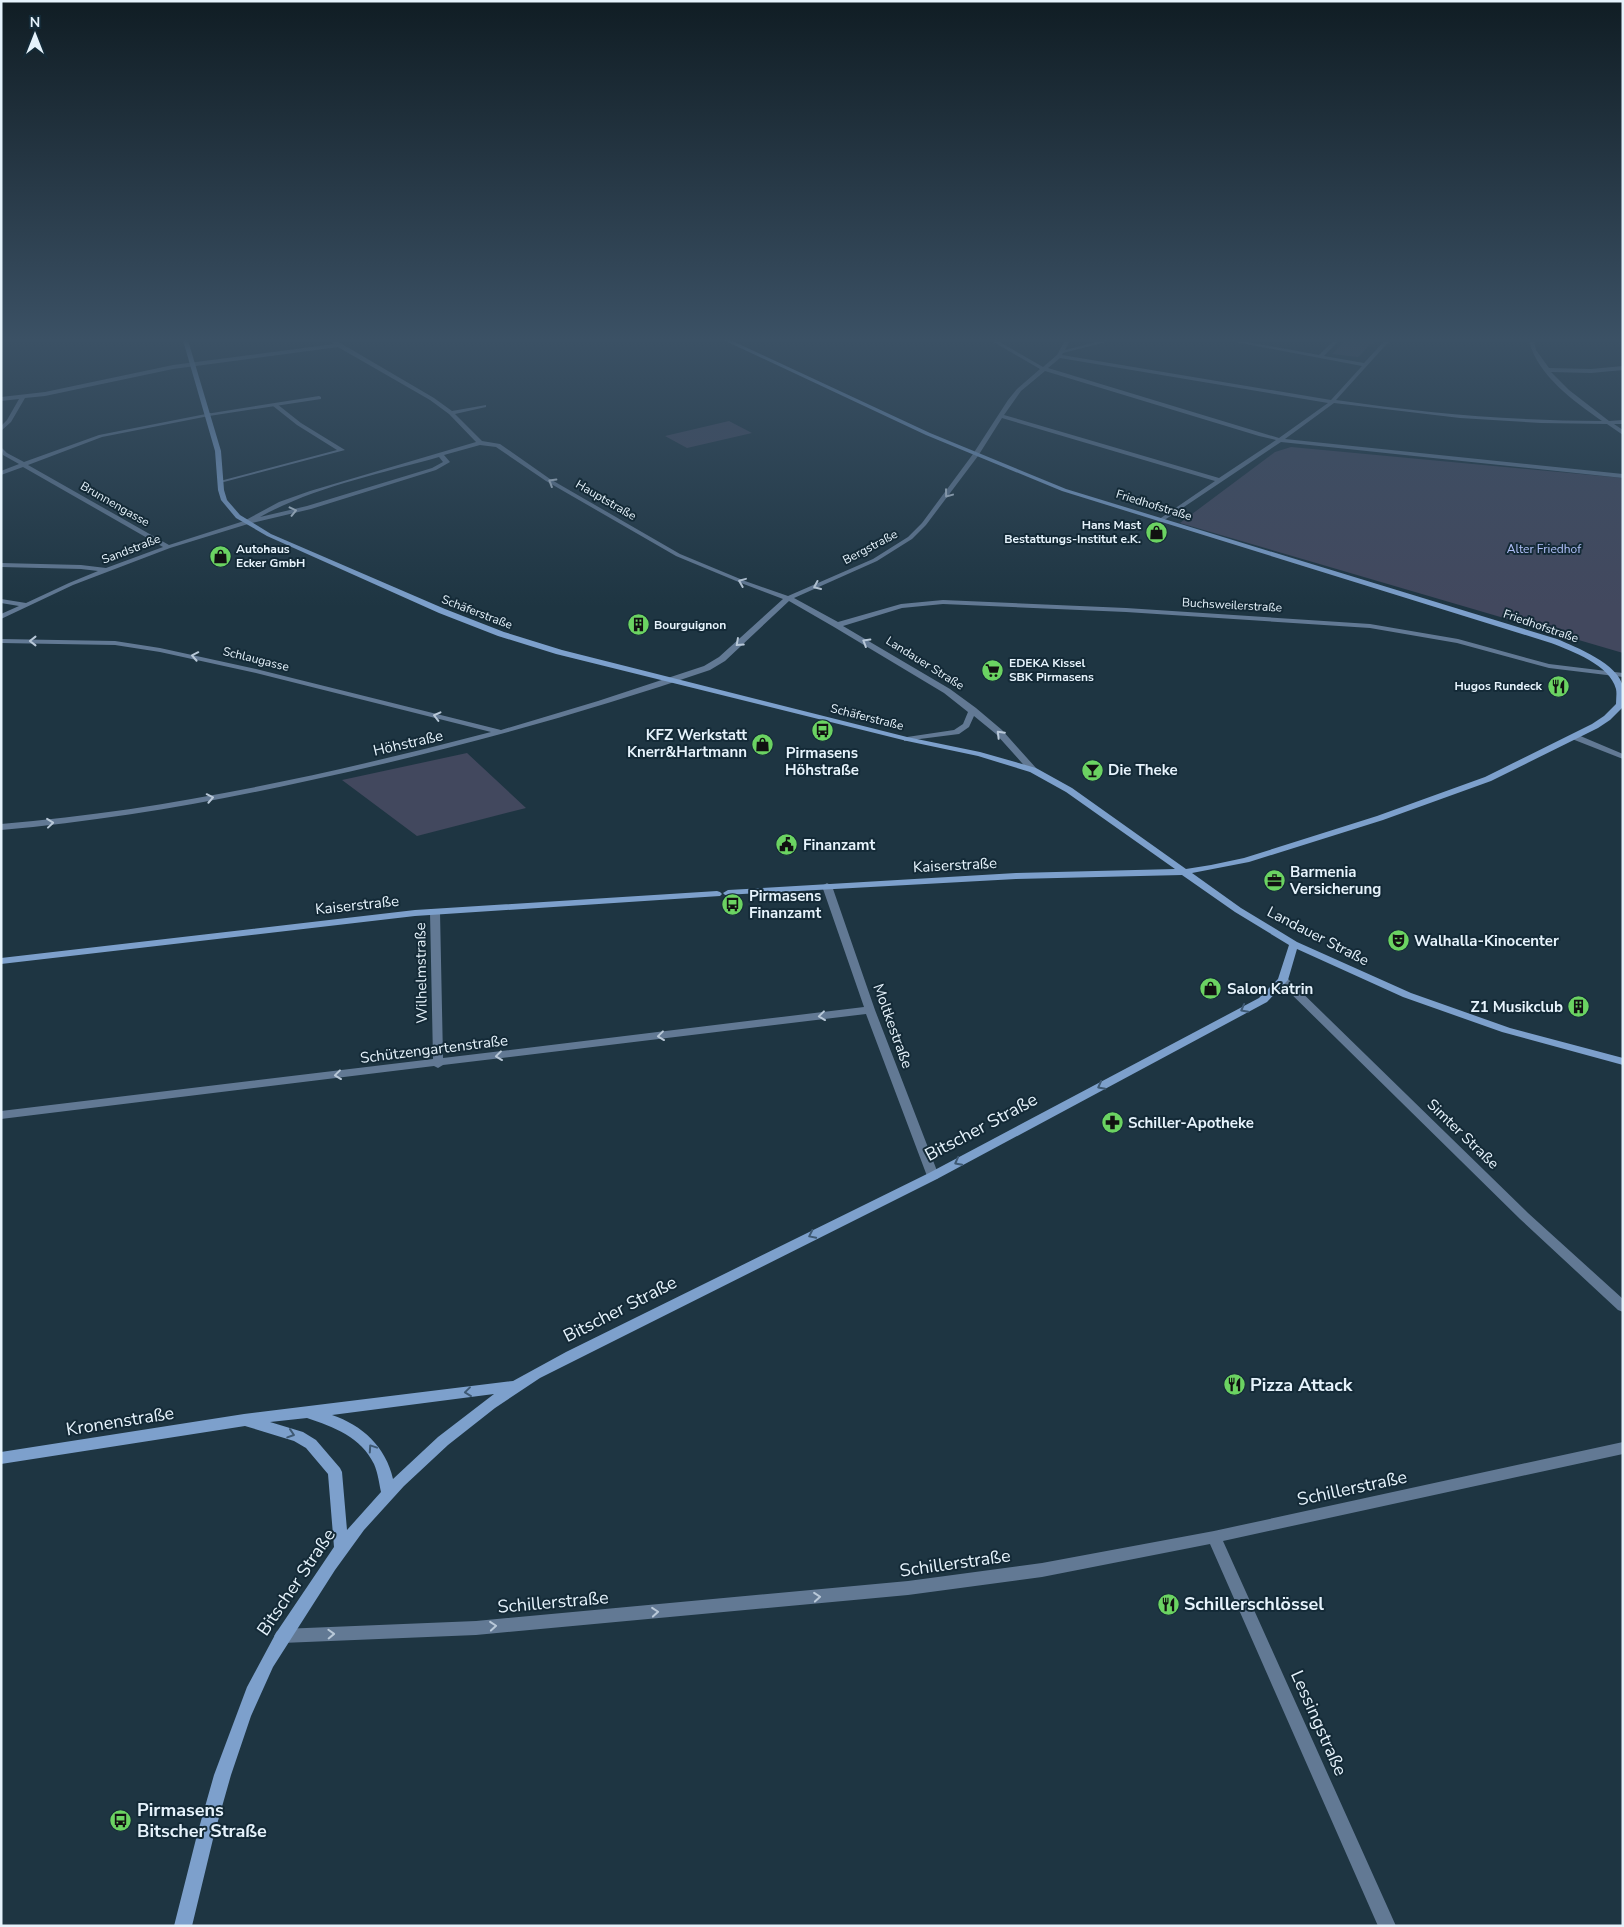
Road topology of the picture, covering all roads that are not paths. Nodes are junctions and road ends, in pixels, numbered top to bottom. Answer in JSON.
{"nodes":[{"id":1,"x":145,"y":427,"type":"edge"},
{"id":2,"x":212,"y":427,"type":"edge"},
{"id":3,"x":303,"y":427,"type":"edge"},
{"id":4,"x":464,"y":427,"type":"edge"},
{"id":5,"x":915,"y":427,"type":"edge"},
{"id":6,"x":993,"y":427,"type":"edge"},
{"id":7,"x":1037,"y":427,"type":"edge"},
{"id":8,"x":1237,"y":427,"type":"edge"},
{"id":9,"x":1298,"y":427,"type":"edge"},
{"id":10,"x":1280,"y":440,"type":"junction"},
{"id":11,"x":480,"y":443,"type":"junction"},
{"id":12,"x":1,"y":449,"type":"edge"},
{"id":13,"x":438,"y":454,"type":"junction"},
{"id":14,"x":976,"y":455,"type":"junction"},
{"id":15,"x":23,"y":464,"type":"junction"},
{"id":16,"x":1,"y":473,"type":"edge"},
{"id":17,"x":1623,"y":476,"type":"edge"},
{"id":18,"x":1219,"y":480,"type":"junction"},
{"id":19,"x":222,"y":482,"type":"junction"},
{"id":20,"x":1160,"y":520,"type":"junction"},
{"id":21,"x":246,"y":522,"type":"junction"},
{"id":22,"x":168,"y":547,"type":"junction"},
{"id":23,"x":1,"y":565,"type":"edge"},
{"id":24,"x":105,"y":570,"type":"junction"},
{"id":25,"x":788,"y":598,"type":"junction"},
{"id":26,"x":1,"y":601,"type":"edge"},
{"id":27,"x":26,"y":605,"type":"junction"},
{"id":28,"x":1,"y":617,"type":"edge"},
{"id":29,"x":837,"y":625,"type":"junction"},
{"id":30,"x":1,"y":640,"type":"edge"},
{"id":31,"x":1612,"y":674,"type":"junction"},
{"id":32,"x":1623,"y":675,"type":"edge"},
{"id":33,"x":672,"y":680,"type":"junction"},
{"id":34,"x":973,"y":710,"type":"junction"},
{"id":35,"x":502,"y":732,"type":"junction"},
{"id":36,"x":1575,"y":737,"type":"junction"},
{"id":37,"x":907,"y":739,"type":"junction"},
{"id":38,"x":1623,"y":757,"type":"edge"},
{"id":39,"x":1033,"y":770,"type":"junction"},
{"id":40,"x":1,"y":828,"type":"edge"},
{"id":41,"x":1182,"y":872,"type":"junction"},
{"id":42,"x":827,"y":886,"type":"junction"},
{"id":43,"x":728,"y":893,"type":"dead end"},
{"id":44,"x":717,"y":894,"type":"dead end"},
{"id":45,"x":435,"y":912,"type":"junction"},
{"id":46,"x":1294,"y":944,"type":"junction"},
{"id":47,"x":1,"y":961,"type":"edge"},
{"id":48,"x":1283,"y":980,"type":"junction"},
{"id":49,"x":870,"y":1010,"type":"junction"},
{"id":50,"x":1623,"y":1062,"type":"edge"},
{"id":51,"x":438,"y":1064,"type":"junction"},
{"id":52,"x":1,"y":1115,"type":"edge"},
{"id":53,"x":933,"y":1176,"type":"junction"},
{"id":54,"x":1623,"y":1307,"type":"edge"},
{"id":55,"x":516,"y":1386,"type":"junction"},
{"id":56,"x":306,"y":1412,"type":"junction"},
{"id":57,"x":244,"y":1420,"type":"junction"},
{"id":58,"x":1623,"y":1448,"type":"edge"},
{"id":59,"x":1,"y":1458,"type":"edge"},
{"id":60,"x":388,"y":1493,"type":"junction"},
{"id":61,"x":1214,"y":1537,"type":"junction"},
{"id":62,"x":341,"y":1548,"type":"junction"},
{"id":63,"x":282,"y":1636,"type":"junction"},
{"id":64,"x":183,"y":1926,"type":"edge"},
{"id":65,"x":1387,"y":1926,"type":"edge"}],
"edges":[{"from":1,"to":15,"type":"street"},
{"from":2,"to":19,"type":"main road","name":"Schäferstraße"},
{"from":3,"to":19,"type":"street"},
{"from":4,"to":11,"type":"street"},
{"from":5,"to":14,"type":"main road","name":"Friedhofstraße"},
{"from":6,"to":14,"type":"street","name":"Bergstraße"},
{"from":7,"to":18,"type":"street"},
{"from":8,"to":10,"type":"street"},
{"from":9,"to":10,"type":"street"},
{"from":10,"to":17,"type":"street"},
{"from":10,"to":18,"type":"street"},
{"from":11,"to":13,"type":"street","name":"Sandstraße"},
{"from":25,"to":11,"type":"street","name":"Hauptstraße","one_way":true},
{"from":12,"to":15,"type":"street","name":"Brunnengasse"},
{"from":13,"to":21,"type":"street","name":"Sandstraße"},
{"from":21,"to":13,"type":"street","name":"Sandstraße","one_way":true},
{"from":14,"to":20,"type":"main road","name":"Friedhofstraße"},
{"from":14,"to":25,"type":"street","name":"Bergstraße","one_way":true},
{"from":15,"to":16,"type":"street"},
{"from":15,"to":22,"type":"street","name":"Brunnengasse"},
{"from":18,"to":20,"type":"street"},
{"from":19,"to":21,"type":"main road","name":"Schäferstraße"},
{"from":20,"to":31,"type":"main road","name":"Friedhofstraße"},
{"from":21,"to":22,"type":"street","name":"Sandstraße"},
{"from":21,"to":33,"type":"main road","name":"Schäferstraße"},
{"from":22,"to":24,"type":"street","name":"Sandstraße"},
{"from":23,"to":24,"type":"street"},
{"from":24,"to":27,"type":"street","name":"Sandstraße"},
{"from":25,"to":29,"type":"street","name":"Landauer Straße"},
{"from":25,"to":33,"type":"street","name":"Höhstraße","one_way":true},
{"from":26,"to":27,"type":"street"},
{"from":27,"to":28,"type":"street","name":"Sandstraße"},
{"from":29,"to":31,"type":"street","name":"Buchsweilerstraße"},
{"from":34,"to":29,"type":"street","name":"Landauer Straße","one_way":true},
{"from":35,"to":30,"type":"street","name":"Schlaugasse","one_way":true},
{"from":31,"to":32,"type":"street","name":"Buchsweilerstraße"},
{"from":31,"to":36,"type":"main road"},
{"from":33,"to":35,"type":"street","name":"Höhstraße"},
{"from":33,"to":37,"type":"main road","name":"Schäferstraße"},
{"from":34,"to":37,"type":"street"},
{"from":39,"to":34,"type":"street","name":"Landauer Straße","one_way":true},
{"from":40,"to":35,"type":"street","name":"Höhstraße","one_way":true},
{"from":36,"to":38,"type":"street"},
{"from":36,"to":41,"type":"main road"},
{"from":37,"to":39,"type":"main road","name":"Landauer Straße"},
{"from":39,"to":41,"type":"main road","name":"Landauer Straße"},
{"from":41,"to":42,"type":"main road","name":"Kaiserstraße"},
{"from":41,"to":46,"type":"main road","name":"Landauer Straße"},
{"from":42,"to":43,"type":"main road","name":"Kaiserstraße"},
{"from":42,"to":49,"type":"street","name":"Moltkestraße"},
{"from":44,"to":45,"type":"main road","name":"Kaiserstraße"},
{"from":45,"to":47,"type":"main road","name":"Kaiserstraße"},
{"from":45,"to":51,"type":"street","name":"Wilhelmstraße"},
{"from":46,"to":48,"type":"main road","name":"Bitscher Straße"},
{"from":46,"to":50,"type":"main road","name":"Landauer Straße"},
{"from":48,"to":53,"type":"main road","name":"Bitscher Straße","one_way":true},
{"from":48,"to":54,"type":"street","name":"Simter Straße"},
{"from":49,"to":51,"type":"street","name":"Schützengartenstraße","one_way":true},
{"from":49,"to":53,"type":"street","name":"Moltkestraße"},
{"from":51,"to":52,"type":"street","name":"Schützengartenstraße","one_way":true},
{"from":53,"to":55,"type":"main road","name":"Bitscher Straße","one_way":true},
{"from":55,"to":56,"type":"main road","one_way":true},
{"from":55,"to":60,"type":"main road","name":"Bitscher Straße"},
{"from":56,"to":57,"type":"main road","name":"Kronenstraße"},
{"from":60,"to":56,"type":"main road","name":"Kronenstraße","one_way":true},
{"from":57,"to":59,"type":"main road","name":"Kronenstraße"},
{"from":57,"to":62,"type":"main road","name":"Kronenstraße","one_way":true},
{"from":58,"to":61,"type":"street","name":"Schillerstraße"},
{"from":60,"to":62,"type":"main road","name":"Bitscher Straße"},
{"from":63,"to":61,"type":"street","name":"Schillerstraße","one_way":true},
{"from":61,"to":65,"type":"street","name":"Lessingstraße"},
{"from":62,"to":63,"type":"main road","name":"Bitscher Straße"},
{"from":63,"to":64,"type":"main road","name":"Bitscher Straße"}]}
